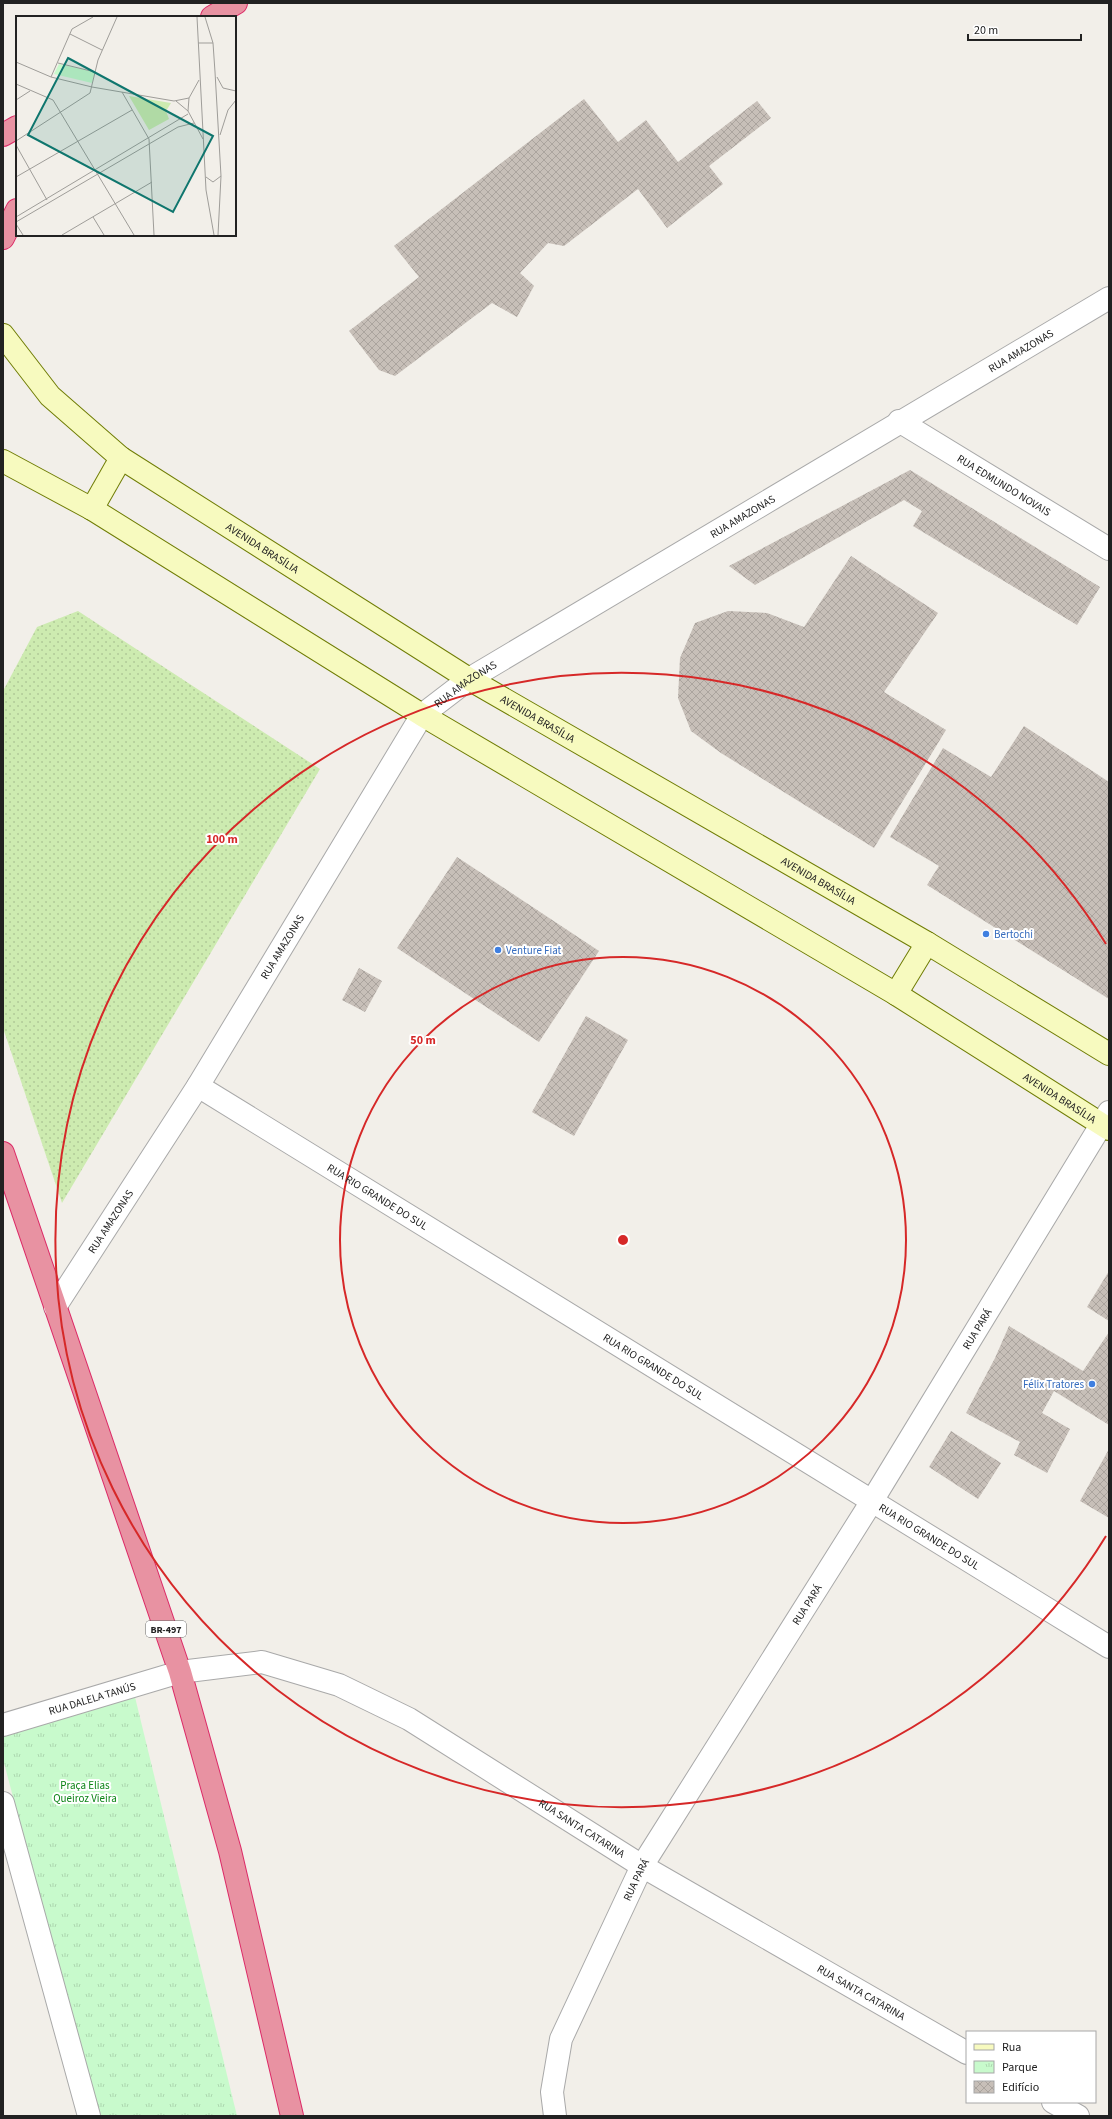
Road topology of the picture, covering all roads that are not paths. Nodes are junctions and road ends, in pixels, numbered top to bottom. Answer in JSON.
{"nodes":[{"id":1,"x":236,"y":3,"type":"edge"},
{"id":2,"x":214,"y":16,"type":"edge"},
{"id":3,"x":16,"y":128,"type":"edge"},
{"id":4,"x":3,"y":135,"type":"edge"},
{"id":5,"x":16,"y":212,"type":"edge"},
{"id":6,"x":3,"y":238,"type":"edge"},
{"id":7,"x":1109,"y":298,"type":"edge"},
{"id":8,"x":3,"y":336,"type":"edge"},
{"id":9,"x":899,"y":421,"type":"junction"},
{"id":10,"x":121,"y":458,"type":"junction"},
{"id":11,"x":3,"y":461,"type":"edge"},
{"id":12,"x":92,"y":509,"type":"junction"},
{"id":13,"x":1109,"y":549,"type":"edge"},
{"id":14,"x":469,"y":679,"type":"junction"},
{"id":15,"x":422,"y":715,"type":"junction"},
{"id":16,"x":927,"y":943,"type":"junction"},
{"id":17,"x":896,"y":994,"type":"junction"},
{"id":18,"x":1109,"y":1054,"type":"edge"},
{"id":19,"x":198,"y":1086,"type":"junction"},
{"id":20,"x":1107,"y":1122,"type":"edge"},
{"id":21,"x":3,"y":1153,"type":"edge"},
{"id":22,"x":55,"y":1307,"type":"junction"},
{"id":23,"x":872,"y":1501,"type":"junction"},
{"id":24,"x":1109,"y":1647,"type":"edge"},
{"id":25,"x":180,"y":1672,"type":"junction"},
{"id":26,"x":3,"y":1725,"type":"edge"},
{"id":27,"x":3,"y":1803,"type":"edge"},
{"id":28,"x":642,"y":1866,"type":"junction"},
{"id":29,"x":966,"y":2051,"type":"edge"},
{"id":30,"x":1055,"y":2103,"type":"edge"},
{"id":31,"x":89,"y":2116,"type":"edge"},
{"id":32,"x":292,"y":2116,"type":"edge"},
{"id":33,"x":555,"y":2116,"type":"edge"},
{"id":34,"x":1078,"y":2116,"type":"edge"}],
"edges":[{"from":1,"to":2,"type":"highway"},
{"from":3,"to":4,"type":"highway"},
{"from":5,"to":6,"type":"highway"},
{"from":7,"to":9,"type":"street","name":"RUA AMAZONAS"},
{"from":8,"to":10,"type":"street","name":"AVENIDA BRASÍLIA"},
{"from":9,"to":13,"type":"street","name":"RUA EDMUNDO NOVAIS"},
{"from":9,"to":14,"type":"street","name":"RUA AMAZONAS"},
{"from":10,"to":12,"type":"street"},
{"from":10,"to":14,"type":"street","name":"AVENIDA BRASÍLIA"},
{"from":11,"to":12,"type":"street","name":"AVENIDA BRASÍLIA"},
{"from":12,"to":15,"type":"street","name":"AVENIDA BRASÍLIA"},
{"from":14,"to":15,"type":"street","name":"RUA AMAZONAS"},
{"from":14,"to":16,"type":"street","name":"AVENIDA BRASÍLIA"},
{"from":15,"to":17,"type":"street","name":"AVENIDA BRASÍLIA"},
{"from":15,"to":19,"type":"street","name":"RUA AMAZONAS"},
{"from":16,"to":17,"type":"street"},
{"from":16,"to":18,"type":"street","name":"AVENIDA BRASÍLIA"},
{"from":17,"to":20,"type":"street","name":"AVENIDA BRASÍLIA"},
{"from":19,"to":22,"type":"street","name":"RUA AMAZONAS"},
{"from":19,"to":23,"type":"street","name":"RUA RIO GRANDE DO SUL"},
{"from":20,"to":23,"type":"street","name":"RUA PARÁ"},
{"from":21,"to":22,"type":"highway","number":"BR-497"},
{"from":22,"to":25,"type":"highway","number":"BR-497"},
{"from":23,"to":24,"type":"street","name":"RUA RIO GRANDE DO SUL"},
{"from":23,"to":28,"type":"street","name":"RUA PARÁ"},
{"from":25,"to":26,"type":"street","name":"RUA DALELA TANÚS"},
{"from":25,"to":28,"type":"street","name":"RUA SANTA CATARINA"},
{"from":25,"to":32,"type":"highway","number":"BR-497"},
{"from":27,"to":31,"type":"street"},
{"from":28,"to":29,"type":"street","name":"RUA SANTA CATARINA"},
{"from":28,"to":33,"type":"street","name":"RUA PARÁ"},
{"from":30,"to":34,"type":"street"}]}
